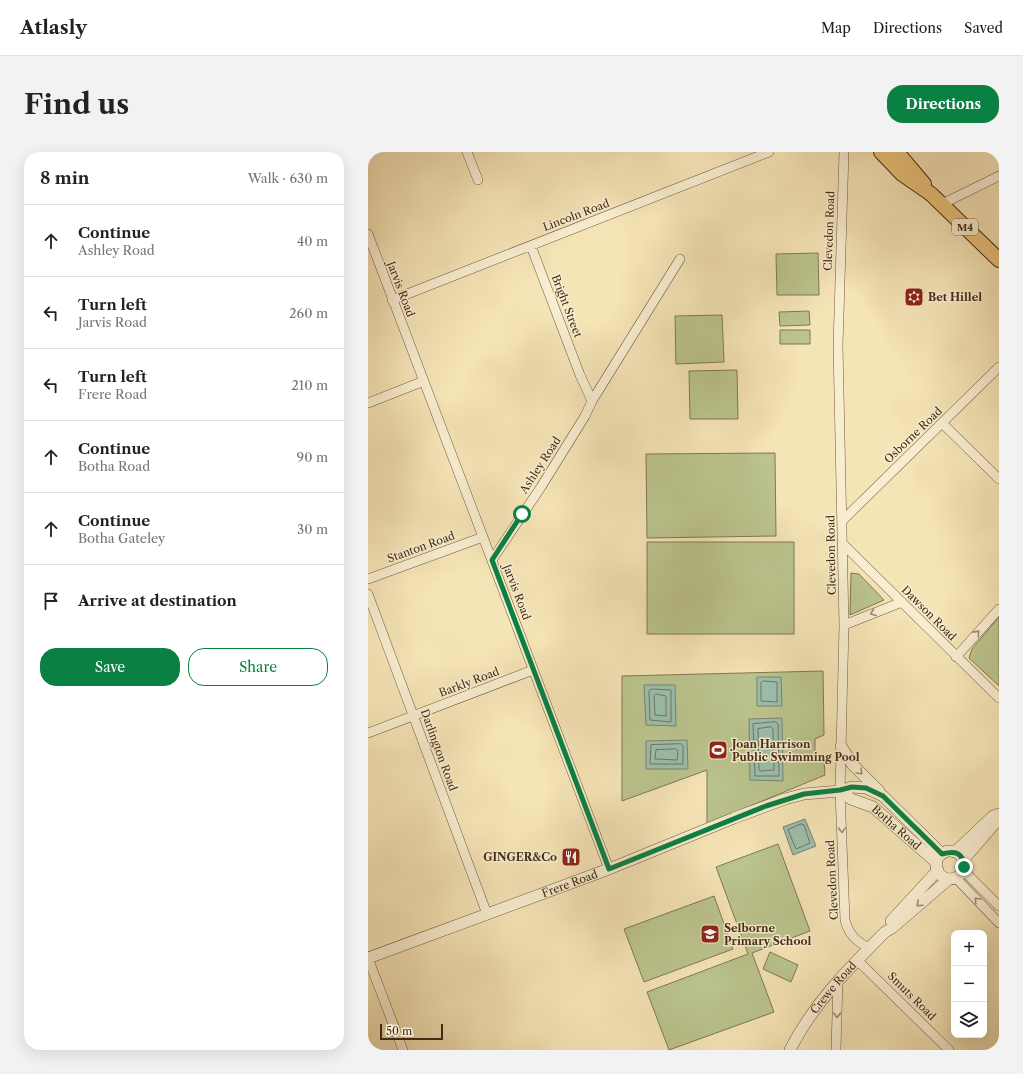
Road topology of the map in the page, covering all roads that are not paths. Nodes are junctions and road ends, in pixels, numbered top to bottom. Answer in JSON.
{"nodes":[{"id":1,"x":468,"y":152,"type":"edge"},
{"id":2,"x":769,"y":152,"type":"edge"},
{"id":3,"x":844,"y":152,"type":"edge"},
{"id":4,"x":881,"y":152,"type":"edge"},
{"id":5,"x":897,"y":152,"type":"edge"},
{"id":6,"x":999,"y":176,"type":"edge"},
{"id":7,"x":478,"y":180,"type":"dead end"},
{"id":8,"x":931,"y":194,"type":"junction"},
{"id":9,"x":942,"y":204,"type":"junction"},
{"id":10,"x":368,"y":234,"type":"edge"},
{"id":11,"x":531,"y":246,"type":"junction"},
{"id":12,"x":680,"y":259,"type":"dead end"},
{"id":13,"x":999,"y":260,"type":"edge"},
{"id":14,"x":392,"y":300,"type":"junction"},
{"id":15,"x":999,"y":367,"type":"edge"},
{"id":16,"x":424,"y":381,"type":"junction"},
{"id":17,"x":592,"y":401,"type":"junction"},
{"id":18,"x":368,"y":403,"type":"edge"},
{"id":19,"x":942,"y":423,"type":"junction"},
{"id":20,"x":999,"y":479,"type":"edge"},
{"id":21,"x":843,"y":520,"type":"junction"},
{"id":22,"x":483,"y":537,"type":"junction"},
{"id":23,"x":843,"y":544,"type":"junction"},
{"id":24,"x":492,"y":560,"type":"junction"},
{"id":25,"x":368,"y":579,"type":"edge"},
{"id":26,"x":368,"y":594,"type":"edge"},
{"id":27,"x":902,"y":602,"type":"junction"},
{"id":28,"x":999,"y":609,"type":"edge"},
{"id":29,"x":844,"y":625,"type":"junction"},
{"id":30,"x":956,"y":657,"type":"junction"},
{"id":31,"x":533,"y":670,"type":"junction"},
{"id":32,"x":999,"y":698,"type":"edge"},
{"id":33,"x":414,"y":717,"type":"junction"},
{"id":34,"x":368,"y":733,"type":"edge"},
{"id":35,"x":841,"y":746,"type":"junction"},
{"id":36,"x":852,"y":787,"type":"joint"},
{"id":37,"x":840,"y":790,"type":"junction"},
{"id":38,"x":883,"y":796,"type":"junction"},
{"id":39,"x":999,"y":814,"type":"edge"},
{"id":40,"x":999,"y":818,"type":"edge"},
{"id":41,"x":939,"y":863,"type":"junction"},
{"id":42,"x":957,"y":868,"type":"junction"},
{"id":43,"x":609,"y":869,"type":"junction"},
{"id":44,"x":999,"y":906,"type":"edge"},
{"id":45,"x":487,"y":914,"type":"junction"},
{"id":46,"x":999,"y":923,"type":"edge"},
{"id":47,"x":885,"y":932,"type":"junction"},
{"id":48,"x":869,"y":948,"type":"junction"},
{"id":49,"x":368,"y":958,"type":"edge"},
{"id":50,"x":857,"y":960,"type":"junction"},
{"id":51,"x":838,"y":980,"type":"junction"},
{"id":52,"x":403,"y":1050,"type":"edge"},
{"id":53,"x":790,"y":1050,"type":"edge"},
{"id":54,"x":836,"y":1050,"type":"edge"},
{"id":55,"x":949,"y":1050,"type":"edge"}],
"edges":[{"from":1,"to":7,"type":"street"},
{"from":2,"to":11,"type":"street","name":"Lincoln Road"},
{"from":3,"to":21,"type":"street","name":"Clevedon Road"},
{"from":4,"to":8,"type":"main road","number":"M4"},
{"from":5,"to":8,"type":"main road","number":"M4"},
{"from":6,"to":9,"type":"street"},
{"from":8,"to":9,"type":"main road","number":"M4"},
{"from":9,"to":13,"type":"main road","number":"M4"},
{"from":10,"to":14,"type":"street","name":"Jarvis Road"},
{"from":11,"to":14,"type":"street","name":"Lincoln Road"},
{"from":11,"to":17,"type":"street","name":"Bright Street"},
{"from":12,"to":17,"type":"street","name":"Ashley Road"},
{"from":14,"to":16,"type":"street","name":"Jarvis Road"},
{"from":15,"to":19,"type":"street","name":"Osborne Road"},
{"from":16,"to":18,"type":"street"},
{"from":16,"to":22,"type":"street","name":"Jarvis Road"},
{"from":17,"to":24,"type":"street","name":"Ashley Road"},
{"from":19,"to":20,"type":"street"},
{"from":19,"to":21,"type":"street","name":"Osborne Road"},
{"from":21,"to":23,"type":"street","name":"Clevedon Road"},
{"from":22,"to":24,"type":"street","name":"Jarvis Road"},
{"from":22,"to":25,"type":"street","name":"Stanton Road"},
{"from":23,"to":27,"type":"street","name":"Dawson Road"},
{"from":23,"to":29,"type":"street","name":"Clevedon Road"},
{"from":24,"to":31,"type":"street","name":"Jarvis Road"},
{"from":26,"to":33,"type":"street","name":"Darlington Road"},
{"from":27,"to":29,"type":"street","one_way":true},
{"from":27,"to":30,"type":"street","name":"Dawson Road"},
{"from":30,"to":28,"type":"street","one_way":true},
{"from":29,"to":35,"type":"street","name":"Clevedon Road"},
{"from":30,"to":32,"type":"street","name":"Dawson Road"},
{"from":31,"to":33,"type":"street","name":"Barkly Road"},
{"from":31,"to":43,"type":"street","name":"Jarvis Road"},
{"from":33,"to":34,"type":"street","name":"Barkly Road"},
{"from":33,"to":45,"type":"street","name":"Darlington Road"},
{"from":35,"to":37,"type":"street","name":"Clevedon Road"},
{"from":35,"to":38,"type":"street","one_way":true},
{"from":36,"to":37,"type":"street","name":"Frere Road"},
{"from":36,"to":38,"type":"street","name":"Botha Road"},
{"from":37,"to":41,"type":"street","name":"Botha Road"},
{"from":37,"to":43,"type":"street","name":"Frere Road"},
{"from":37,"to":48,"type":"street","name":"Clevedon Road","one_way":true},
{"from":38,"to":41,"type":"street","name":"Botha Road"},
{"from":39,"to":42,"type":"street"},
{"from":40,"to":42,"type":"street"},
{"from":41,"to":42,"type":"street"},
{"from":41,"to":42,"type":"street"},
{"from":41,"to":47,"type":"street","name":"Crewe Road"},
{"from":42,"to":44,"type":"street"},
{"from":46,"to":42,"type":"street","one_way":true},
{"from":42,"to":47,"type":"street","name":"Crewe Road","one_way":true},
{"from":43,"to":45,"type":"street","name":"Frere Road"},
{"from":45,"to":49,"type":"street","name":"Frere Road"},
{"from":47,"to":48,"type":"street","name":"Crewe Road"},
{"from":48,"to":50,"type":"street","name":"Crewe Road"},
{"from":49,"to":52,"type":"street"},
{"from":50,"to":51,"type":"street","name":"Crewe Road"},
{"from":50,"to":55,"type":"street","name":"Smuts Road"},
{"from":51,"to":53,"type":"street","name":"Crewe Road"},
{"from":51,"to":54,"type":"street","one_way":true}]}
